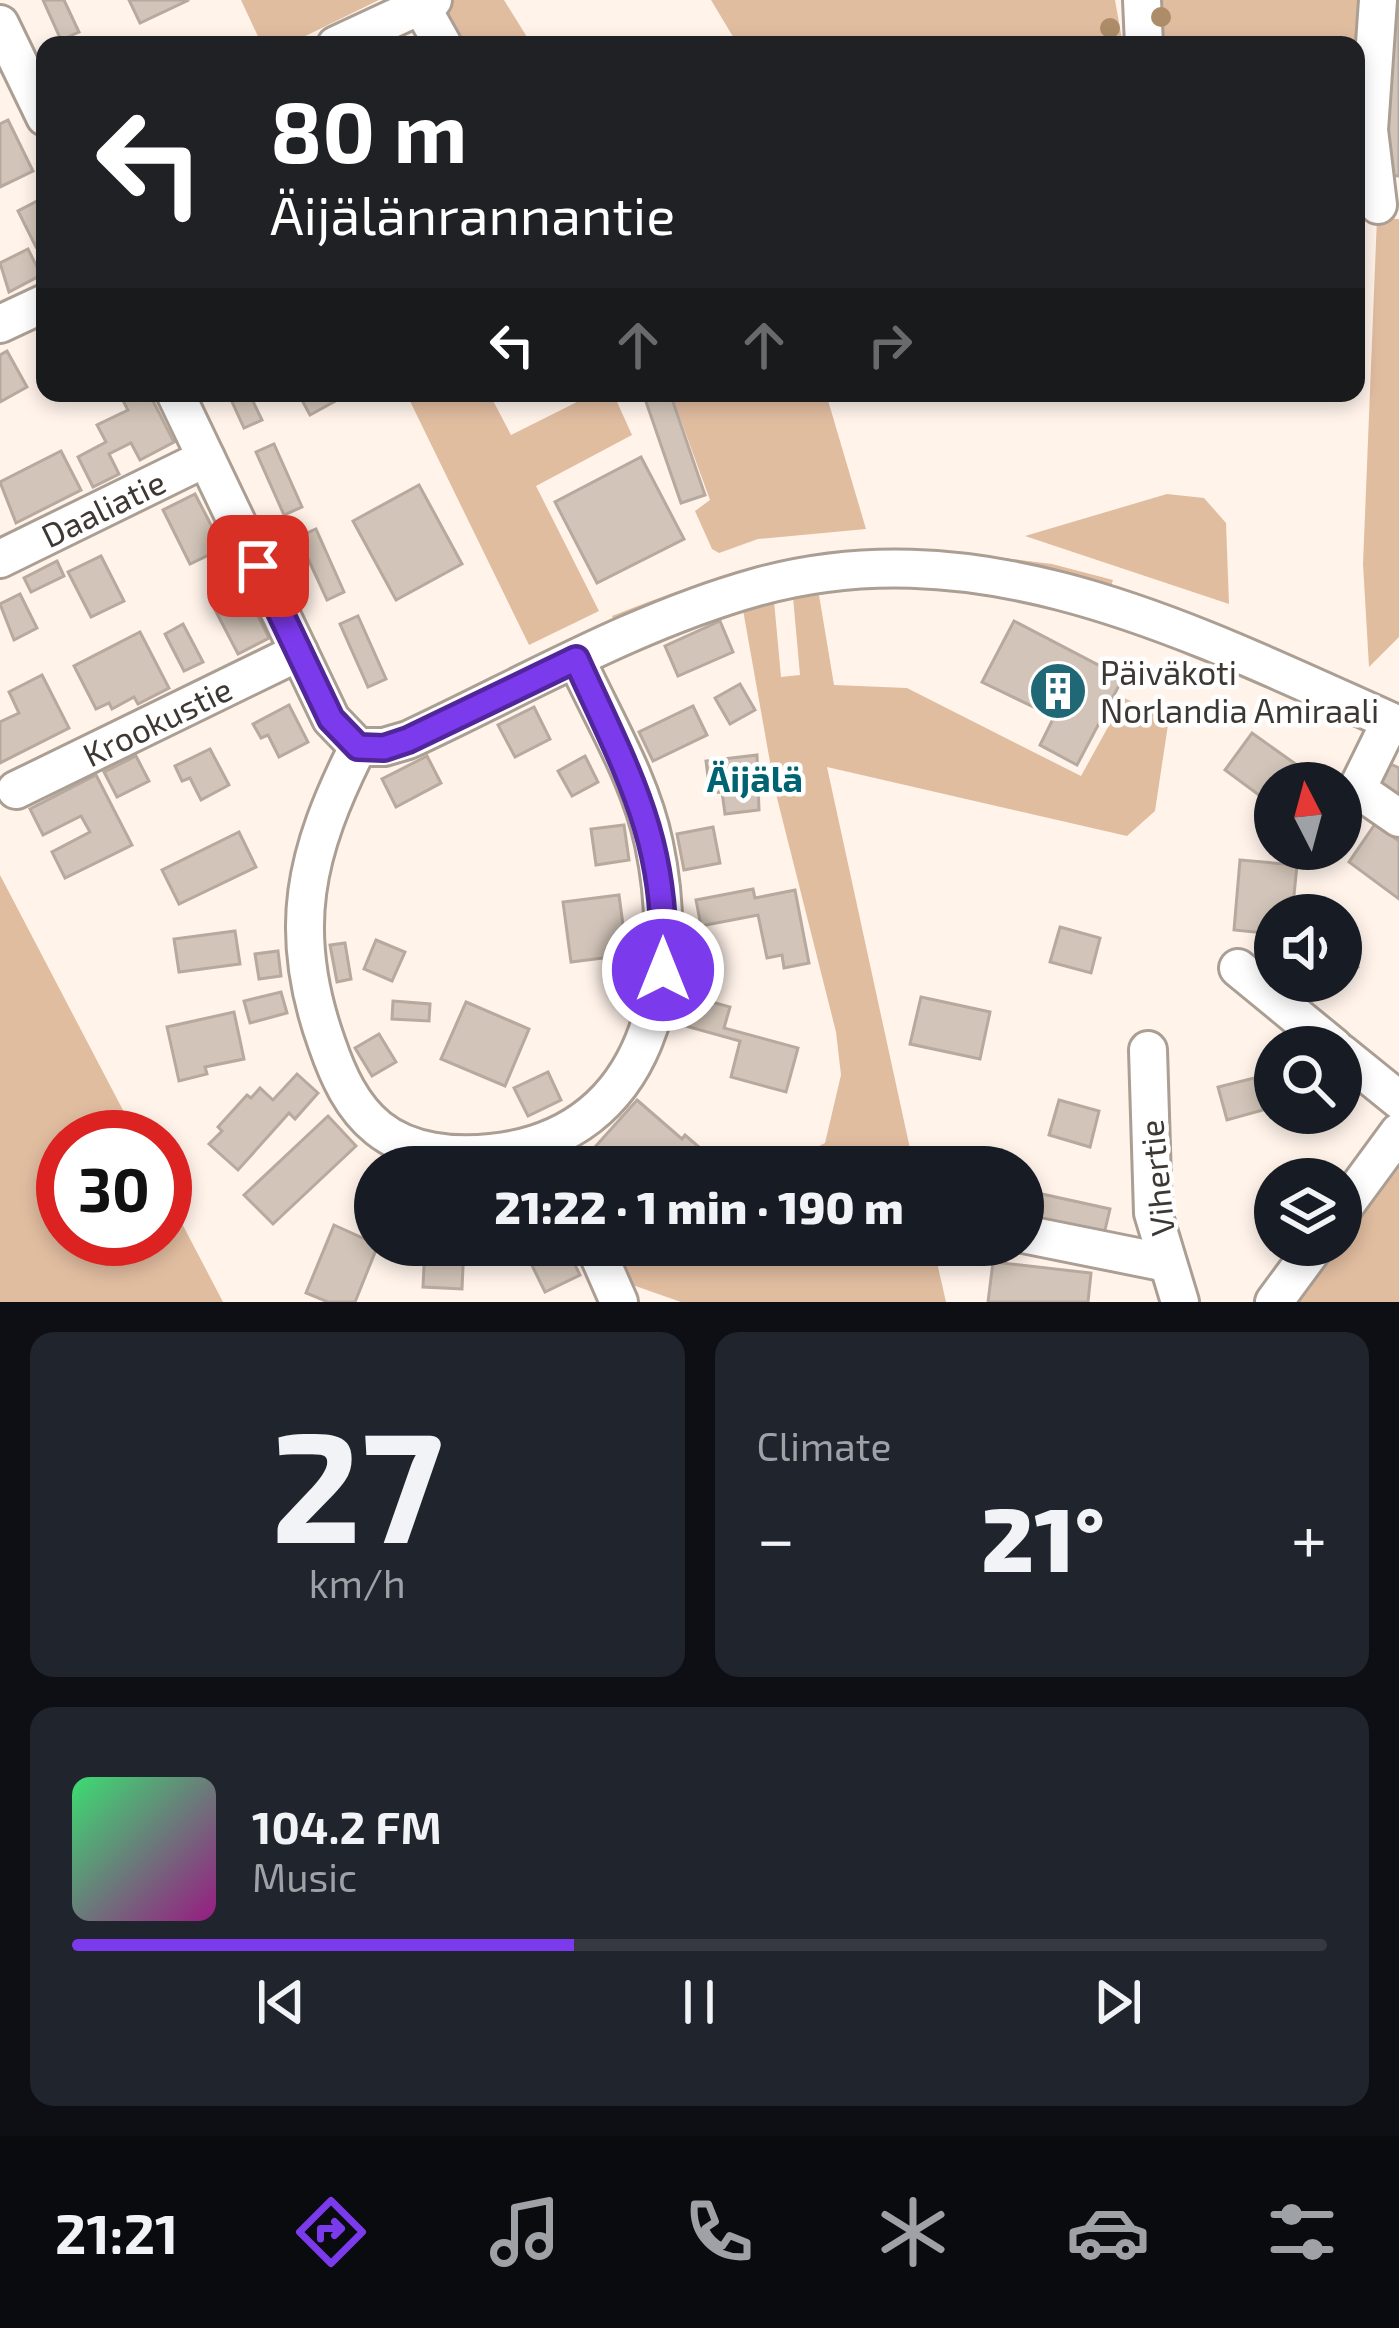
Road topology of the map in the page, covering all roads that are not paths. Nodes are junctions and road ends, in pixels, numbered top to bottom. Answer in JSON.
{"nodes":[{"id":1,"x":1142,"y":0,"type":"edge"},
{"id":2,"x":1378,"y":0,"type":"edge"},
{"id":3,"x":427,"y":3,"type":"edge"},
{"id":4,"x":0,"y":24,"type":"edge"},
{"id":5,"x":356,"y":36,"type":"edge"},
{"id":6,"x":440,"y":36,"type":"edge"},
{"id":7,"x":1144,"y":36,"type":"edge"},
{"id":8,"x":36,"y":98,"type":"edge"},
{"id":9,"x":1378,"y":204,"type":"edge"},
{"id":10,"x":36,"y":307,"type":"edge"},
{"id":11,"x":0,"y":324,"type":"edge"},
{"id":12,"x":179,"y":402,"type":"edge"},
{"id":13,"x":206,"y":458,"type":"junction"},
{"id":14,"x":0,"y":559,"type":"edge"},
{"id":15,"x":299,"y":652,"type":"junction"},
{"id":16,"x":576,"y":659,"type":"junction"},
{"id":17,"x":1395,"y":723,"type":"edge"},
{"id":18,"x":358,"y":747,"type":"junction"},
{"id":19,"x":16,"y":790,"type":"dead end"},
{"id":20,"x":1399,"y":818,"type":"edge"},
{"id":21,"x":1238,"y":968,"type":"dead end"},
{"id":22,"x":1309,"y":1026,"type":"edge"},
{"id":23,"x":1148,"y":1051,"type":"dead end"},
{"id":24,"x":1362,"y":1070,"type":"edge"},
{"id":25,"x":1399,"y":1100,"type":"edge"},
{"id":26,"x":1399,"y":1132,"type":"edge"},
{"id":27,"x":414,"y":1146,"type":"edge"},
{"id":28,"x":560,"y":1146,"type":"edge"},
{"id":29,"x":1362,"y":1182,"type":"edge"},
{"id":30,"x":1044,"y":1238,"type":"edge"},
{"id":31,"x":1167,"y":1263,"type":"junction"},
{"id":32,"x":603,"y":1266,"type":"edge"},
{"id":33,"x":1301,"y":1266,"type":"edge"},
{"id":34,"x":619,"y":1302,"type":"edge"},
{"id":35,"x":1180,"y":1302,"type":"edge"},
{"id":36,"x":1274,"y":1302,"type":"edge"}],
"edges":[{"from":1,"to":7,"type":"street"},
{"from":2,"to":9,"type":"street"},
{"from":3,"to":5,"type":"street"},
{"from":3,"to":6,"type":"street"},
{"from":4,"to":8,"type":"street"},
{"from":10,"to":11,"type":"street"},
{"from":12,"to":13,"type":"street"},
{"from":13,"to":14,"type":"street","name":"Daaliatie"},
{"from":13,"to":15,"type":"street"},
{"from":15,"to":18,"type":"street"},
{"from":15,"to":19,"type":"street","name":"Krookustie"},
{"from":16,"to":17,"type":"street"},
{"from":16,"to":18,"type":"street"},
{"from":16,"to":28,"type":"street"},
{"from":17,"to":20,"type":"street"},
{"from":18,"to":27,"type":"street"},
{"from":21,"to":22,"type":"street"},
{"from":23,"to":31,"type":"street","name":"Vihertie"},
{"from":24,"to":25,"type":"street"},
{"from":26,"to":29,"type":"street"},
{"from":30,"to":31,"type":"street"},
{"from":31,"to":35,"type":"street","name":"Vihertie"},
{"from":32,"to":34,"type":"street"},
{"from":33,"to":36,"type":"street"}]}
